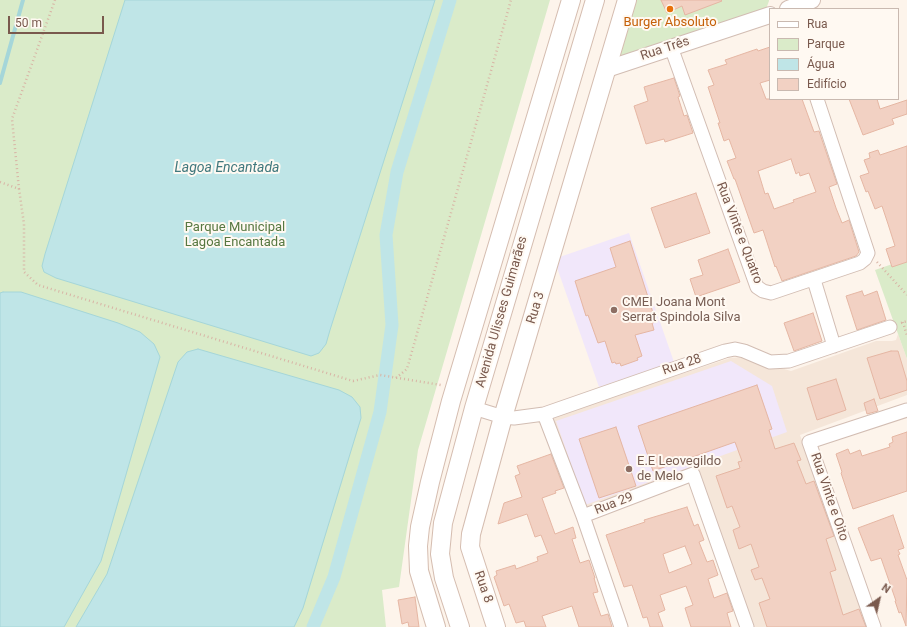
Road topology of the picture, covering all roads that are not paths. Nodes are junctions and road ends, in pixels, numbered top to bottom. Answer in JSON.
{"nodes":[{"id":1,"x":571,"y":0,"type":"edge"},
{"id":2,"x":595,"y":0,"type":"edge"},
{"id":3,"x":627,"y":0,"type":"edge"},
{"id":4,"x":812,"y":0,"type":"edge"},
{"id":5,"x":791,"y":8,"type":"edge"},
{"id":6,"x":769,"y":15,"type":"edge"},
{"id":7,"x":671,"y":47,"type":"junction"},
{"id":8,"x":606,"y":69,"type":"junction"},
{"id":9,"x":817,"y":100,"type":"edge"},
{"id":10,"x":814,"y":280,"type":"junction"},
{"id":11,"x":890,"y":327,"type":"dead end"},
{"id":12,"x":834,"y":346,"type":"junction"},
{"id":13,"x":453,"y":394,"type":"junction"},
{"id":14,"x":474,"y":408,"type":"junction"},
{"id":15,"x":907,"y":410,"type":"edge"},
{"id":16,"x":544,"y":414,"type":"junction"},
{"id":17,"x":503,"y":417,"type":"junction"},
{"id":18,"x":583,"y":516,"type":"junction"},
{"id":19,"x":470,"y":547,"type":"joint"},
{"id":20,"x":436,"y":627,"type":"edge"},
{"id":21,"x":460,"y":627,"type":"edge"},
{"id":22,"x":496,"y":627,"type":"edge"},
{"id":23,"x":621,"y":627,"type":"edge"},
{"id":24,"x":747,"y":627,"type":"edge"},
{"id":25,"x":874,"y":627,"type":"edge"}],
"edges":[{"from":1,"to":13,"type":"main road","name":"Avenida Ulisses Guimarães"},
{"from":2,"to":14,"type":"main road","name":"Avenida Ulisses Guimarães"},
{"from":3,"to":8,"type":"main road"},
{"from":4,"to":5,"type":"street"},
{"from":6,"to":7,"type":"street","name":"Rua Três"},
{"from":7,"to":8,"type":"street","name":"Rua Três"},
{"from":7,"to":10,"type":"street","name":"Rua Vinte e Quatro"},
{"from":8,"to":17,"type":"main road","name":"Rua 3"},
{"from":9,"to":10,"type":"street","name":"Rua Vinte e Quatro"},
{"from":10,"to":12,"type":"street"},
{"from":11,"to":12,"type":"street","name":"Rua 28"},
{"from":12,"to":16,"type":"street","name":"Rua 28"},
{"from":13,"to":14,"type":"main road"},
{"from":13,"to":20,"type":"main road","name":"Avenida Ulisses Guimarães"},
{"from":14,"to":17,"type":"street","name":"Rua 28"},
{"from":14,"to":21,"type":"main road","name":"Avenida Ulisses Guimarães"},
{"from":15,"to":25,"type":"street","name":"Rua Vinte e Oito"},
{"from":16,"to":17,"type":"street","name":"Rua 28"},
{"from":16,"to":18,"type":"street"},
{"from":17,"to":19,"type":"main road","name":"Rua 3"},
{"from":18,"to":23,"type":"street","name":"Rua 29"},
{"from":18,"to":24,"type":"street","name":"Rua 29"},
{"from":19,"to":22,"type":"main road","name":"Rua 8"}]}
